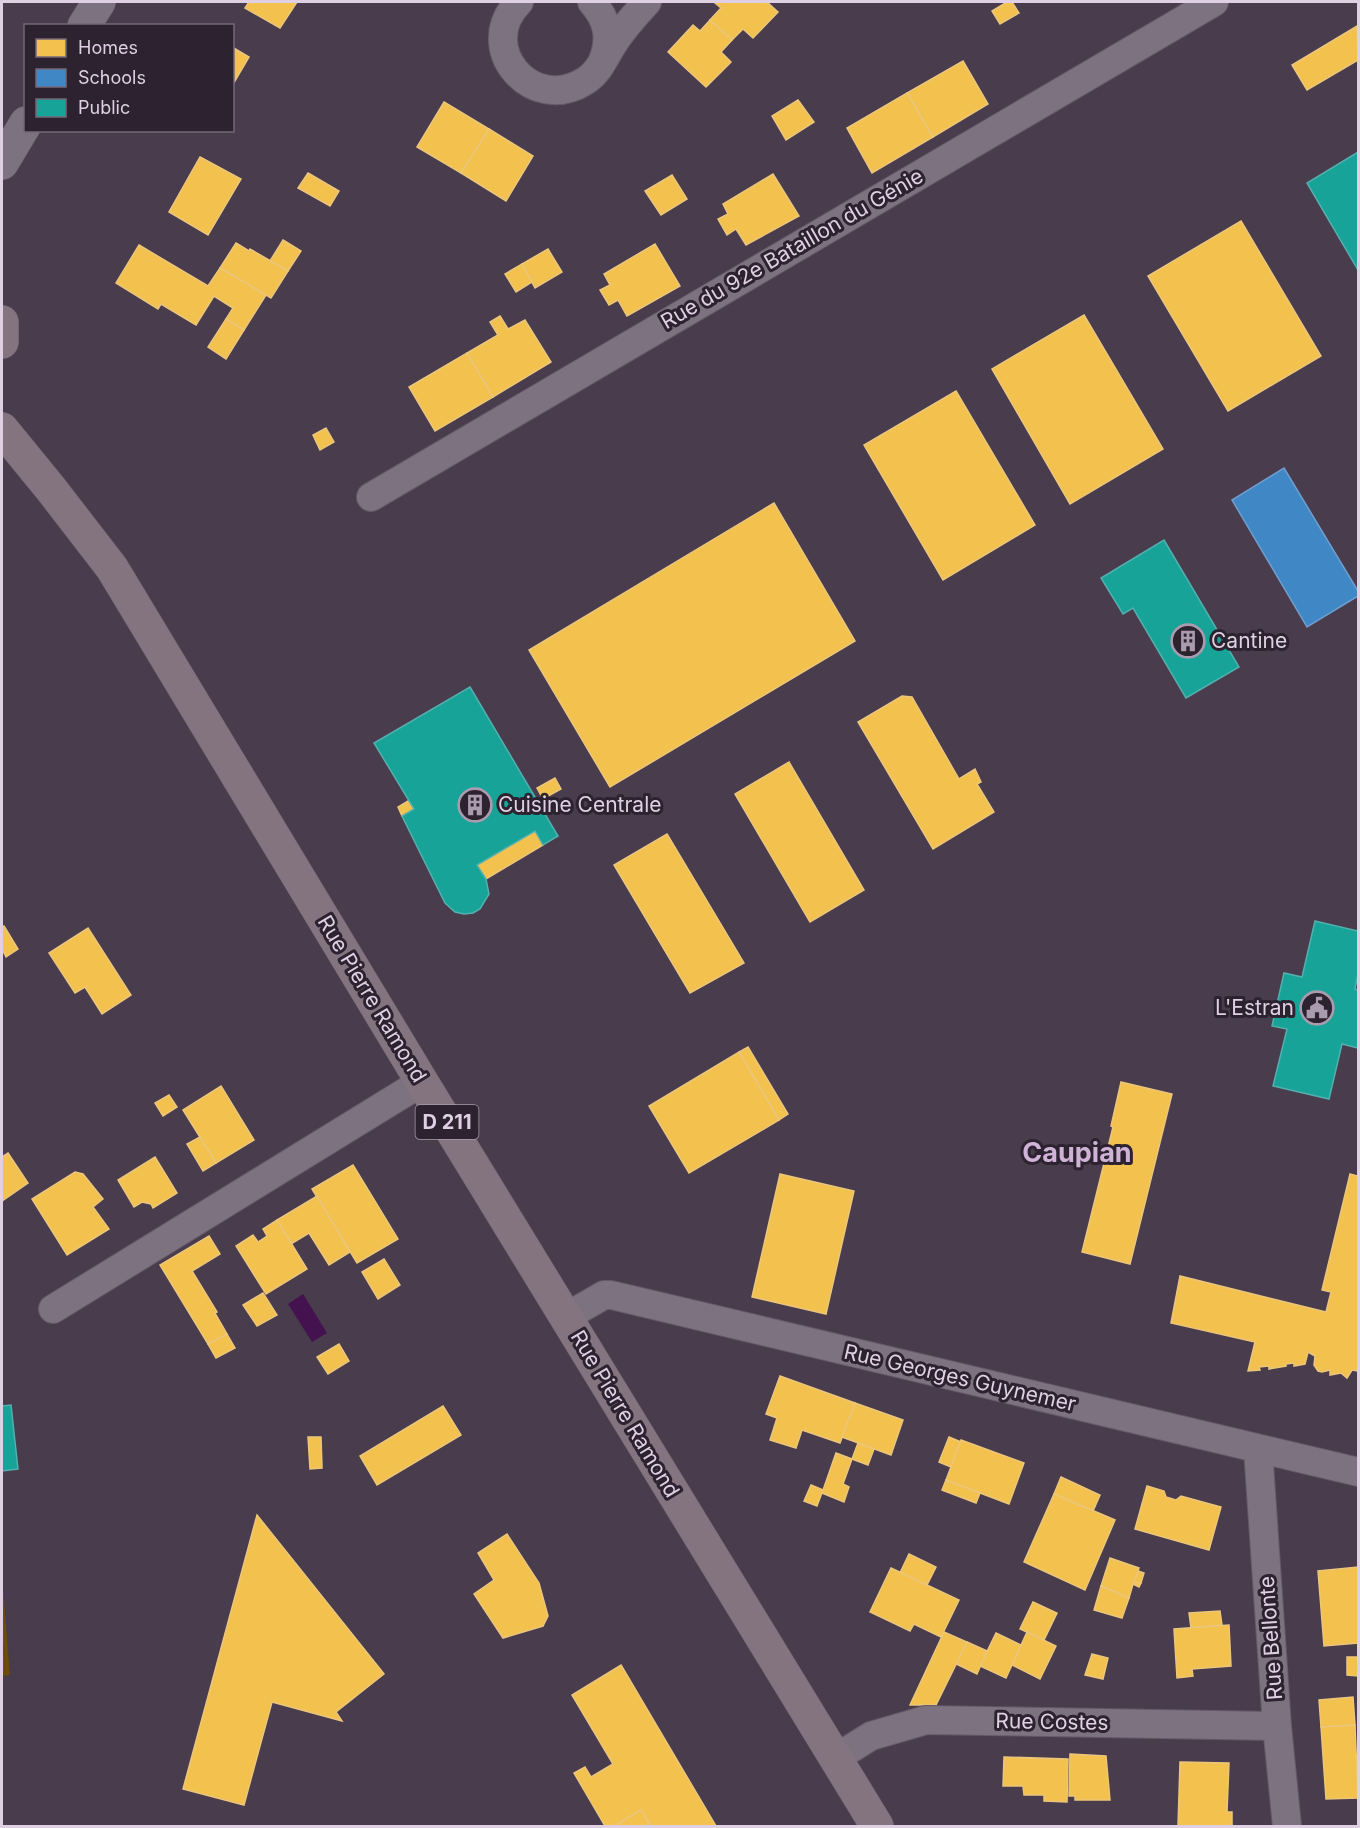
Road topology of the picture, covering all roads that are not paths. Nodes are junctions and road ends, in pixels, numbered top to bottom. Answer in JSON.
{"nodes":[{"id":1,"x":99,"y":2,"type":"edge"},
{"id":2,"x":519,"y":2,"type":"edge"},
{"id":3,"x":592,"y":2,"type":"edge"},
{"id":4,"x":646,"y":2,"type":"edge"},
{"id":5,"x":1214,"y":2,"type":"edge"},
{"id":6,"x":85,"y":24,"type":"edge"},
{"id":7,"x":600,"y":67,"type":"junction"},
{"id":8,"x":24,"y":126,"type":"edge"},
{"id":9,"x":2,"y":163,"type":"edge"},
{"id":10,"x":2,"y":322,"type":"edge"},
{"id":11,"x":2,"y":342,"type":"edge"},
{"id":12,"x":2,"y":429,"type":"edge"},
{"id":13,"x":371,"y":497,"type":"dead end"},
{"id":14,"x":422,"y":1082,"type":"junction"},
{"id":15,"x":53,"y":1309,"type":"dead end"},
{"id":16,"x":566,"y":1317,"type":"junction"},
{"id":17,"x":1258,"y":1449,"type":"junction"},
{"id":18,"x":1359,"y":1472,"type":"edge"},
{"id":19,"x":1277,"y":1726,"type":"junction"},
{"id":20,"x":836,"y":1758,"type":"junction"},
{"id":21,"x":877,"y":1827,"type":"edge"},
{"id":22,"x":1287,"y":1827,"type":"edge"}],
"edges":[{"from":1,"to":6,"type":"street"},
{"from":2,"to":7,"type":"street"},
{"from":3,"to":7,"type":"street"},
{"from":4,"to":7,"type":"street"},
{"from":5,"to":13,"type":"street","name":"Rue du 92e Bataillon du Génie"},
{"from":8,"to":9,"type":"street"},
{"from":10,"to":11,"type":"main road"},
{"from":12,"to":14,"type":"main road","name":"Rue Pierre Ramond","number":"D 211"},
{"from":14,"to":15,"type":"street"},
{"from":14,"to":16,"type":"main road","name":"Rue Pierre Ramond","number":"D 211"},
{"from":16,"to":17,"type":"street","name":"Rue Georges Guynemer"},
{"from":16,"to":20,"type":"main road","name":"Rue Pierre Ramond","number":"D 211"},
{"from":17,"to":18,"type":"street","name":"Rue Georges Guynemer"},
{"from":17,"to":19,"type":"street","name":"Rue Bellonte"},
{"from":19,"to":20,"type":"street","name":"Rue Costes"},
{"from":19,"to":22,"type":"street","name":"Rue Bellonte"},
{"from":20,"to":21,"type":"main road","name":"Rue Pierre Ramond","number":"D 211"}]}
